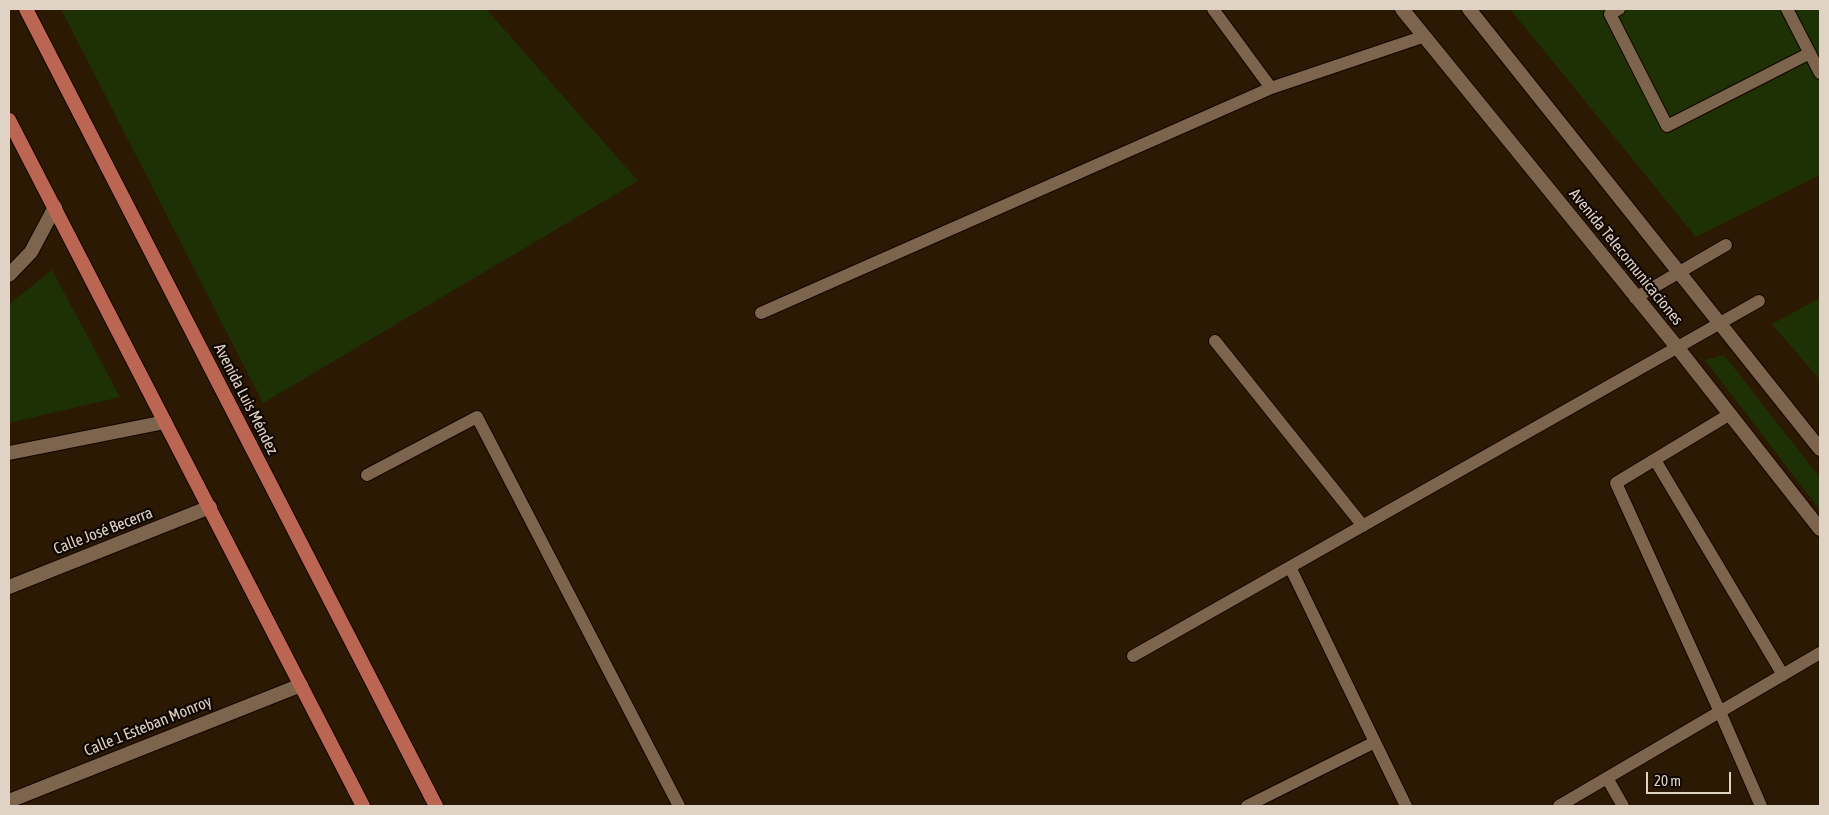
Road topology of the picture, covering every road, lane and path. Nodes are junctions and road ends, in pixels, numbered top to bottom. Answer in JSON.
{"nodes":[{"id":1,"x":26,"y":9,"type":"edge"},
{"id":2,"x":1213,"y":9,"type":"edge"},
{"id":3,"x":1402,"y":9,"type":"edge"},
{"id":4,"x":1469,"y":9,"type":"edge"},
{"id":5,"x":1619,"y":9,"type":"edge"},
{"id":6,"x":1787,"y":9,"type":"edge"},
{"id":7,"x":1425,"y":36,"type":"junction"},
{"id":8,"x":1810,"y":53,"type":"junction"},
{"id":9,"x":1820,"y":73,"type":"edge"},
{"id":10,"x":1271,"y":88,"type":"junction"},
{"id":11,"x":9,"y":120,"type":"edge"},
{"id":12,"x":55,"y":207,"type":"junction"},
{"id":13,"x":1726,"y":245,"type":"dead end"},
{"id":14,"x":1679,"y":273,"type":"junction"},
{"id":15,"x":9,"y":276,"type":"edge"},
{"id":16,"x":1635,"y":298,"type":"junction"},
{"id":17,"x":1759,"y":301,"type":"dead end"},
{"id":18,"x":761,"y":313,"type":"dead end"},
{"id":19,"x":1719,"y":323,"type":"junction"},
{"id":20,"x":1215,"y":341,"type":"dead end"},
{"id":21,"x":1677,"y":347,"type":"junction"},
{"id":22,"x":1730,"y":414,"type":"junction"},
{"id":23,"x":165,"y":422,"type":"junction"},
{"id":24,"x":1820,"y":449,"type":"edge"},
{"id":25,"x":9,"y":453,"type":"edge"},
{"id":26,"x":1655,"y":460,"type":"junction"},
{"id":27,"x":367,"y":474,"type":"dead end"},
{"id":28,"x":210,"y":508,"type":"junction"},
{"id":29,"x":1363,"y":526,"type":"junction"},
{"id":30,"x":1820,"y":529,"type":"edge"},
{"id":31,"x":1290,"y":567,"type":"junction"},
{"id":32,"x":9,"y":587,"type":"edge"},
{"id":33,"x":1820,"y":653,"type":"edge"},
{"id":34,"x":1133,"y":656,"type":"dead end"},
{"id":35,"x":1783,"y":675,"type":"junction"},
{"id":36,"x":301,"y":685,"type":"junction"},
{"id":37,"x":1720,"y":712,"type":"junction"},
{"id":38,"x":1374,"y":742,"type":"junction"},
{"id":39,"x":1606,"y":778,"type":"junction"},
{"id":40,"x":9,"y":801,"type":"edge"},
{"id":41,"x":363,"y":806,"type":"edge"},
{"id":42,"x":436,"y":806,"type":"edge"},
{"id":43,"x":679,"y":806,"type":"edge"},
{"id":44,"x":1247,"y":806,"type":"edge"},
{"id":45,"x":1406,"y":806,"type":"edge"},
{"id":46,"x":1559,"y":806,"type":"edge"},
{"id":47,"x":1623,"y":806,"type":"edge"},
{"id":48,"x":1761,"y":806,"type":"edge"}],
"edges":[{"from":1,"to":42,"type":"main road","name":"Avenida Luis Méndez"},
{"from":2,"to":10,"type":"lane"},
{"from":3,"to":7,"type":"street","name":"Avenida Telecomunicaciones"},
{"from":4,"to":14,"type":"street","name":"Avenida Telecomunicaciones"},
{"from":5,"to":8,"type":"lane"},
{"from":6,"to":8,"type":"lane"},
{"from":7,"to":10,"type":"lane"},
{"from":7,"to":16,"type":"street","name":"Avenida Telecomunicaciones"},
{"from":8,"to":9,"type":"lane"},
{"from":10,"to":18,"type":"lane"},
{"from":11,"to":12,"type":"main road"},
{"from":12,"to":15,"type":"street"},
{"from":12,"to":23,"type":"main road"},
{"from":13,"to":14,"type":"lane"},
{"from":14,"to":16,"type":"lane"},
{"from":14,"to":19,"type":"street","name":"Avenida Telecomunicaciones"},
{"from":16,"to":21,"type":"street","name":"Avenida Telecomunicaciones"},
{"from":17,"to":19,"type":"lane"},
{"from":19,"to":21,"type":"lane"},
{"from":19,"to":24,"type":"street","name":"Avenida Telecomunicaciones"},
{"from":20,"to":29,"type":"lane"},
{"from":21,"to":22,"type":"street","name":"Avenida Telecomunicaciones"},
{"from":21,"to":29,"type":"lane"},
{"from":22,"to":26,"type":"lane"},
{"from":22,"to":30,"type":"street","name":"Avenida Telecomunicaciones"},
{"from":23,"to":25,"type":"street"},
{"from":23,"to":28,"type":"main road"},
{"from":26,"to":35,"type":"lane"},
{"from":26,"to":37,"type":"lane"},
{"from":27,"to":43,"type":"lane"},
{"from":28,"to":32,"type":"street","name":"Calle José Becerra"},
{"from":28,"to":36,"type":"main road"},
{"from":29,"to":31,"type":"lane"},
{"from":31,"to":34,"type":"lane"},
{"from":31,"to":38,"type":"lane"},
{"from":33,"to":35,"type":"lane"},
{"from":35,"to":37,"type":"lane"},
{"from":36,"to":40,"type":"street","name":"Calle 1 Esteban Monroy"},
{"from":36,"to":41,"type":"main road"},
{"from":37,"to":39,"type":"lane"},
{"from":37,"to":48,"type":"lane"},
{"from":38,"to":44,"type":"lane"},
{"from":38,"to":45,"type":"lane"},
{"from":39,"to":46,"type":"lane"},
{"from":39,"to":47,"type":"lane"}]}
